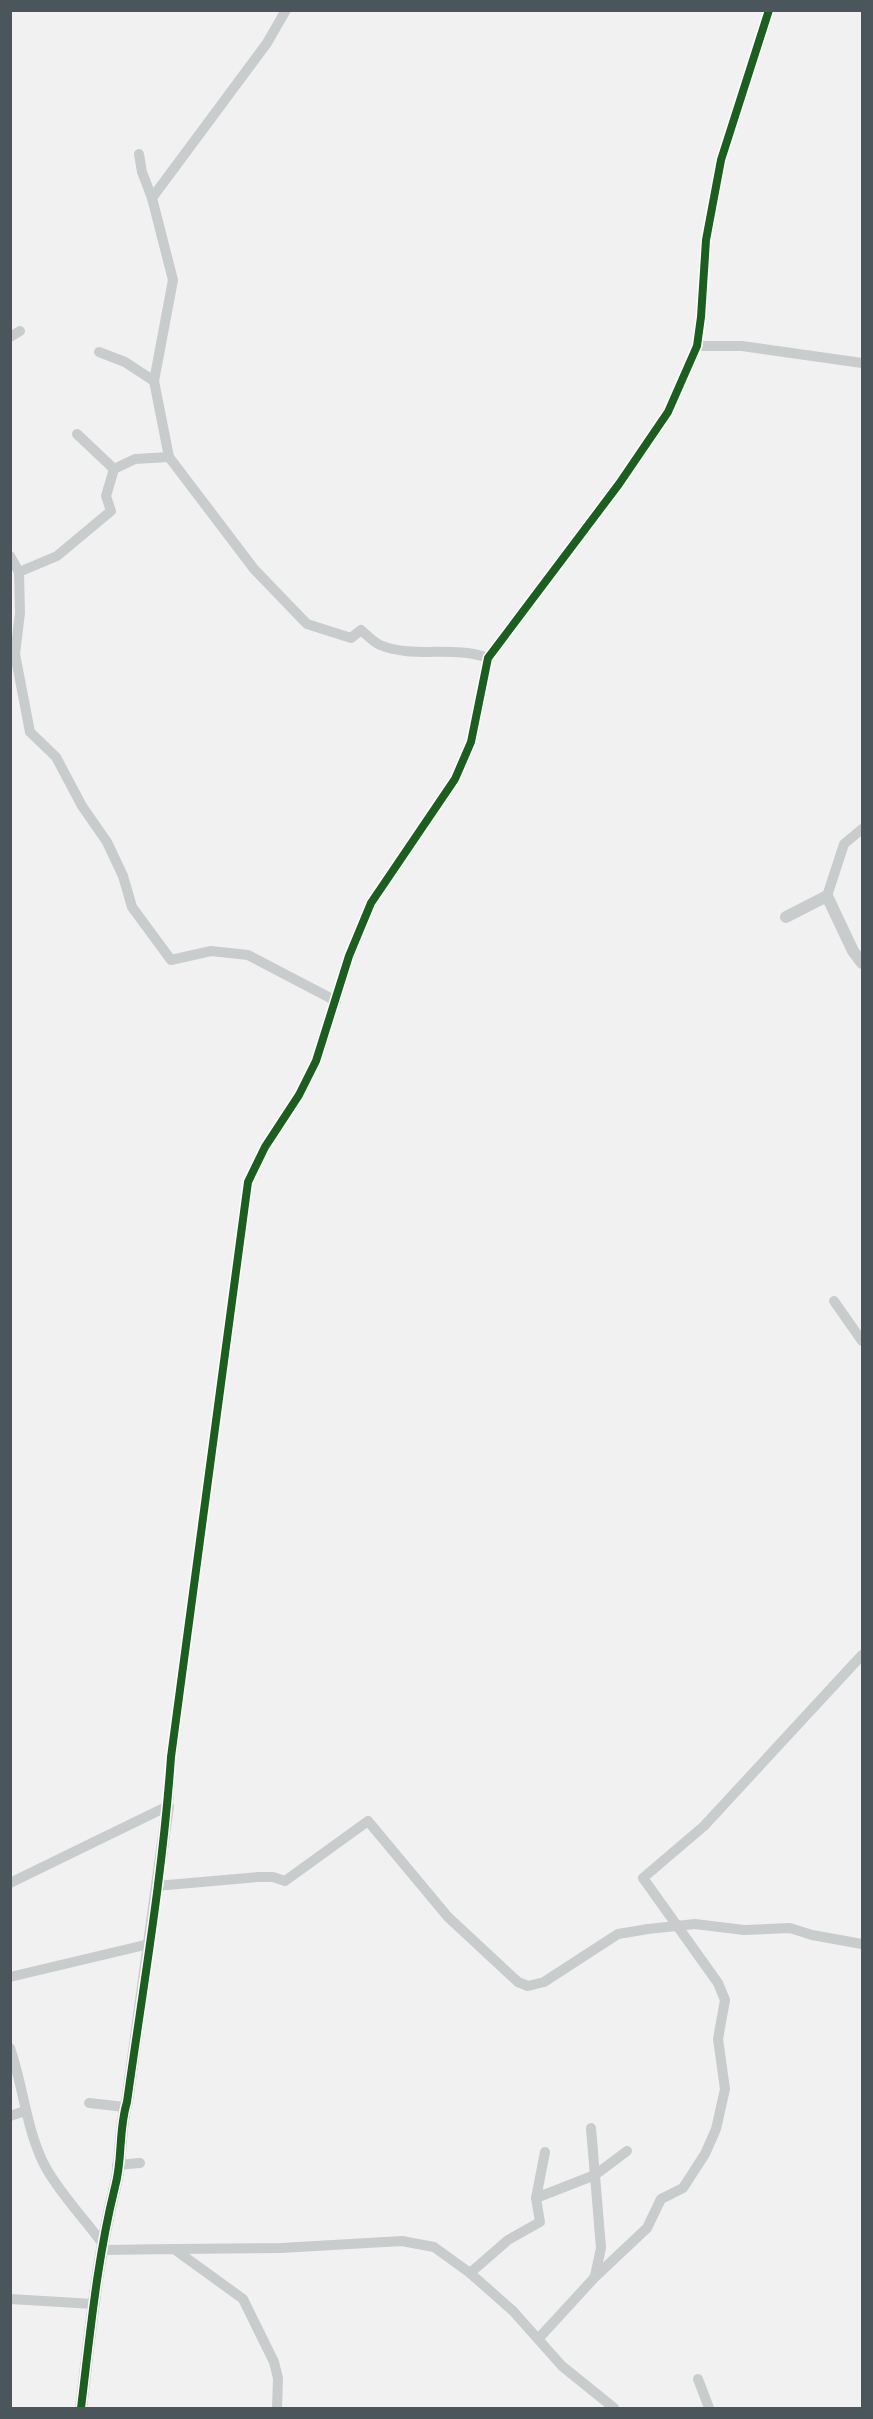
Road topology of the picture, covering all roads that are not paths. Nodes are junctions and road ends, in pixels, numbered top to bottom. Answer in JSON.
{"nodes":[{"id":1,"x":286,"y":10,"type":"edge"},
{"id":2,"x":770,"y":10,"type":"edge"},
{"id":3,"x":139,"y":154,"type":"dead end"},
{"id":4,"x":152,"y":198,"type":"junction"},
{"id":5,"x":697,"y":346,"type":"junction"},
{"id":6,"x":99,"y":352,"type":"dead end"},
{"id":7,"x":862,"y":363,"type":"edge"},
{"id":8,"x":154,"y":381,"type":"junction"},
{"id":9,"x":77,"y":434,"type":"dead end"},
{"id":10,"x":168,"y":457,"type":"junction"},
{"id":11,"x":114,"y":469,"type":"junction"},
{"id":12,"x":10,"y":556,"type":"edge"},
{"id":13,"x":19,"y":572,"type":"junction"},
{"id":14,"x":13,"y":655,"type":"edge"},
{"id":15,"x":488,"y":658,"type":"junction"},
{"id":16,"x":862,"y":829,"type":"edge"},
{"id":17,"x":827,"y":896,"type":"junction"},
{"id":18,"x":786,"y":917,"type":"dead end"},
{"id":19,"x":862,"y":963,"type":"edge"},
{"id":20,"x":336,"y":1001,"type":"junction"},
{"id":21,"x":834,"y":1301,"type":"dead end"},
{"id":22,"x":862,"y":1341,"type":"edge"},
{"id":23,"x":862,"y":1655,"type":"edge"},
{"id":24,"x":168,"y":1806,"type":"junction"},
{"id":25,"x":10,"y":1883,"type":"edge"},
{"id":26,"x":156,"y":1886,"type":"junction"},
{"id":27,"x":678,"y":1928,"type":"junction"},
{"id":28,"x":149,"y":1944,"type":"junction"},
{"id":29,"x":862,"y":1944,"type":"edge"},
{"id":30,"x":10,"y":1977,"type":"edge"},
{"id":31,"x":10,"y":2048,"type":"edge"},
{"id":32,"x":89,"y":2103,"type":"dead end"},
{"id":33,"x":126,"y":2107,"type":"junction"},
{"id":34,"x":25,"y":2111,"type":"junction"},
{"id":35,"x":10,"y":2116,"type":"edge"},
{"id":36,"x":591,"y":2128,"type":"dead end"},
{"id":37,"x":627,"y":2151,"type":"dead end"},
{"id":38,"x":545,"y":2152,"type":"dead end"},
{"id":39,"x":140,"y":2163,"type":"dead end"},
{"id":40,"x":117,"y":2165,"type":"junction"},
{"id":41,"x":595,"y":2175,"type":"junction"},
{"id":42,"x":536,"y":2198,"type":"junction"},
{"id":43,"x":102,"y":2246,"type":"junction"},
{"id":44,"x":174,"y":2249,"type":"junction"},
{"id":45,"x":470,"y":2273,"type":"junction"},
{"id":46,"x":595,"y":2277,"type":"junction"},
{"id":47,"x":10,"y":2299,"type":"edge"},
{"id":48,"x":94,"y":2304,"type":"junction"},
{"id":49,"x":539,"y":2338,"type":"junction"},
{"id":50,"x":698,"y":2379,"type":"dead end"},
{"id":51,"x":608,"y":2406,"type":"edge"},
{"id":52,"x":81,"y":2409,"type":"edge"},
{"id":53,"x":277,"y":2409,"type":"edge"},
{"id":54,"x":709,"y":2409,"type":"edge"}],
"edges":[{"from":1,"to":4,"type":"street"},
{"from":2,"to":5,"type":"street"},
{"from":3,"to":4,"type":"street"},
{"from":4,"to":8,"type":"street"},
{"from":5,"to":7,"type":"street"},
{"from":5,"to":15,"type":"street"},
{"from":6,"to":8,"type":"street"},
{"from":8,"to":10,"type":"street"},
{"from":9,"to":11,"type":"street"},
{"from":10,"to":11,"type":"street"},
{"from":10,"to":15,"type":"street"},
{"from":11,"to":13,"type":"street"},
{"from":12,"to":13,"type":"street"},
{"from":13,"to":14,"type":"street"},
{"from":14,"to":20,"type":"street"},
{"from":15,"to":20,"type":"street"},
{"from":16,"to":17,"type":"street"},
{"from":17,"to":18,"type":"street"},
{"from":17,"to":19,"type":"street"},
{"from":20,"to":24,"type":"street"},
{"from":21,"to":22,"type":"street"},
{"from":23,"to":27,"type":"street"},
{"from":24,"to":25,"type":"street"},
{"from":24,"to":26,"type":"street"},
{"from":26,"to":27,"type":"street"},
{"from":26,"to":28,"type":"street"},
{"from":27,"to":29,"type":"street"},
{"from":27,"to":46,"type":"street"},
{"from":28,"to":30,"type":"street"},
{"from":28,"to":33,"type":"street"},
{"from":31,"to":34,"type":"street"},
{"from":32,"to":33,"type":"street"},
{"from":33,"to":40,"type":"street"},
{"from":34,"to":35,"type":"street"},
{"from":34,"to":43,"type":"street"},
{"from":36,"to":41,"type":"street"},
{"from":37,"to":41,"type":"street"},
{"from":38,"to":42,"type":"street"},
{"from":39,"to":40,"type":"street"},
{"from":40,"to":43,"type":"street"},
{"from":41,"to":42,"type":"street"},
{"from":41,"to":46,"type":"street"},
{"from":42,"to":45,"type":"street"},
{"from":43,"to":44,"type":"street"},
{"from":43,"to":48,"type":"street"},
{"from":44,"to":45,"type":"street"},
{"from":44,"to":53,"type":"street"},
{"from":45,"to":49,"type":"street"},
{"from":46,"to":49,"type":"street"},
{"from":47,"to":48,"type":"street"},
{"from":48,"to":52,"type":"street"},
{"from":49,"to":51,"type":"street"},
{"from":50,"to":54,"type":"street"}]}
